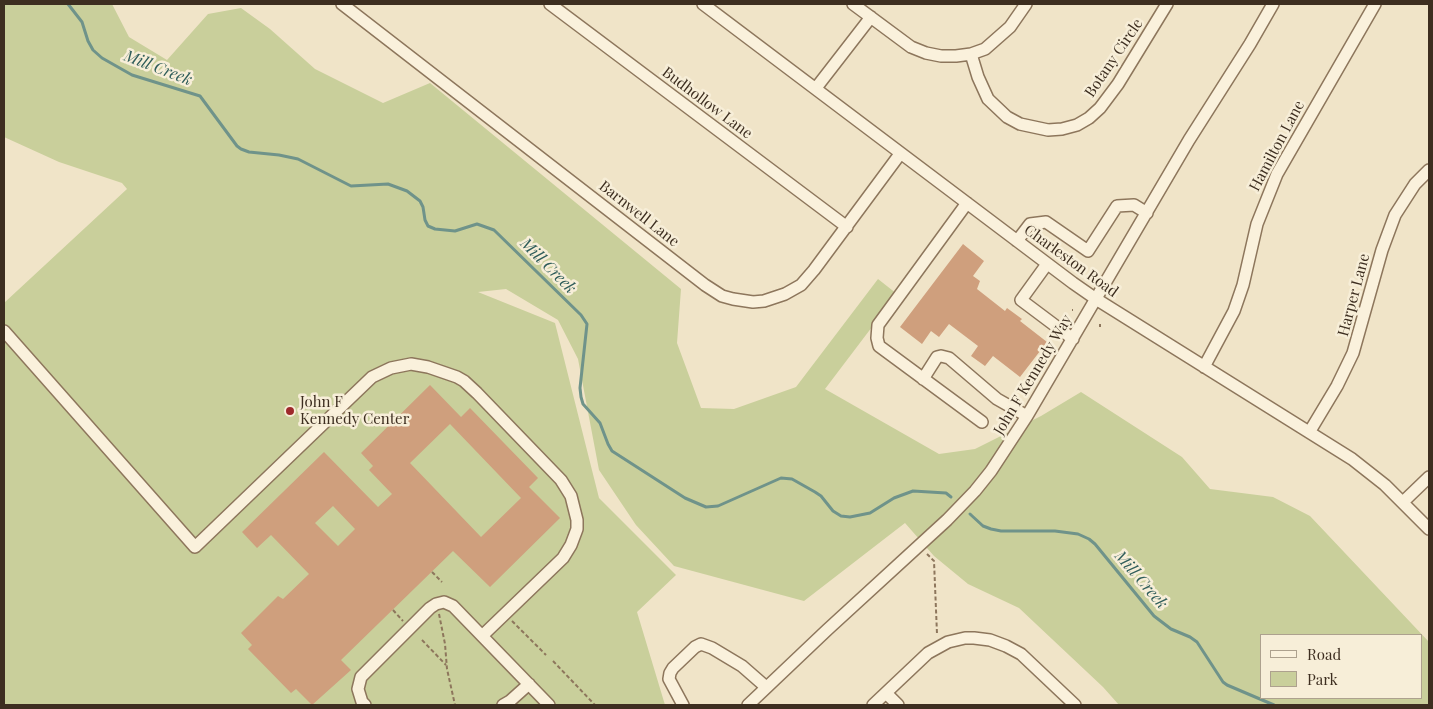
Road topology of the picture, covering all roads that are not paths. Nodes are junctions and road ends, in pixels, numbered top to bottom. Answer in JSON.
{"nodes":[{"id":1,"x":342,"y":4,"type":"edge"},
{"id":2,"x":550,"y":4,"type":"edge"},
{"id":3,"x":702,"y":4,"type":"edge"},
{"id":4,"x":853,"y":4,"type":"edge"},
{"id":5,"x":1026,"y":4,"type":"edge"},
{"id":6,"x":1167,"y":4,"type":"edge"},
{"id":7,"x":1273,"y":4,"type":"edge"},
{"id":8,"x":1375,"y":4,"type":"edge"},
{"id":9,"x":871,"y":17,"type":"junction"},
{"id":10,"x":971,"y":54,"type":"junction"},
{"id":11,"x":816,"y":88,"type":"junction"},
{"id":12,"x":900,"y":154,"type":"junction"},
{"id":13,"x":1429,"y":170,"type":"edge"},
{"id":14,"x":967,"y":204,"type":"junction"},
{"id":15,"x":1147,"y":213,"type":"junction"},
{"id":16,"x":847,"y":227,"type":"junction"},
{"id":17,"x":1017,"y":241,"type":"junction"},
{"id":18,"x":1047,"y":264,"type":"junction"},
{"id":19,"x":1096,"y":299,"type":"junction"},
{"id":20,"x":4,"y":331,"type":"edge"},
{"id":21,"x":1073,"y":339,"type":"junction"},
{"id":22,"x":1204,"y":367,"type":"junction"},
{"id":23,"x":923,"y":379,"type":"junction"},
{"id":24,"x":1027,"y":416,"type":"junction"},
{"id":25,"x":982,"y":422,"type":"dead end"},
{"id":26,"x":1310,"y":431,"type":"junction"},
{"id":27,"x":1429,"y":477,"type":"edge"},
{"id":28,"x":1403,"y":502,"type":"junction"},
{"id":29,"x":1429,"y":529,"type":"edge"},
{"id":30,"x":482,"y":636,"type":"junction"},
{"id":31,"x":528,"y":684,"type":"junction"},
{"id":32,"x":766,"y":687,"type":"junction"},
{"id":33,"x":886,"y":693,"type":"junction"},
{"id":34,"x":364,"y":705,"type":"edge"},
{"id":35,"x":503,"y":705,"type":"edge"},
{"id":36,"x":549,"y":705,"type":"edge"},
{"id":37,"x":683,"y":705,"type":"edge"},
{"id":38,"x":748,"y":705,"type":"edge"},
{"id":39,"x":873,"y":705,"type":"edge"},
{"id":40,"x":898,"y":705,"type":"edge"},
{"id":41,"x":1075,"y":705,"type":"edge"}],
"edges":[{"from":1,"to":16,"type":"street","name":"Barnwell Lane"},
{"from":2,"to":16,"type":"street","name":"Budhollow Lane"},
{"from":3,"to":11,"type":"street","name":"Charleston Road"},
{"from":4,"to":9,"type":"street"},
{"from":5,"to":10,"type":"street"},
{"from":6,"to":10,"type":"street","name":"Botany Circle"},
{"from":7,"to":15,"type":"street","name":"John F Kennedy Way"},
{"from":8,"to":22,"type":"street","name":"Hamilton Lane"},
{"from":9,"to":10,"type":"street"},
{"from":9,"to":11,"type":"street"},
{"from":11,"to":12,"type":"street","name":"Charleston Road"},
{"from":12,"to":14,"type":"street","name":"Charleston Road"},
{"from":12,"to":16,"type":"street","name":"Barnwell Lane"},
{"from":13,"to":26,"type":"street","name":"Harper Lane"},
{"from":14,"to":17,"type":"street","name":"Charleston Road"},
{"from":14,"to":23,"type":"street"},
{"from":15,"to":17,"type":"street"},
{"from":15,"to":19,"type":"street","name":"John F Kennedy Way"},
{"from":17,"to":18,"type":"street","name":"Charleston Road"},
{"from":18,"to":19,"type":"street","name":"Charleston Road"},
{"from":18,"to":21,"type":"street"},
{"from":19,"to":21,"type":"street","name":"John F Kennedy Way"},
{"from":19,"to":22,"type":"street","name":"Charleston Road"},
{"from":20,"to":30,"type":"street"},
{"from":21,"to":24,"type":"street","name":"John F Kennedy Way"},
{"from":22,"to":26,"type":"street","name":"Charleston Road"},
{"from":23,"to":24,"type":"street"},
{"from":23,"to":25,"type":"street"},
{"from":24,"to":32,"type":"street","name":"John F Kennedy Way"},
{"from":26,"to":28,"type":"street","name":"Charleston Road"},
{"from":27,"to":28,"type":"street"},
{"from":28,"to":29,"type":"street","name":"Charleston Road"},
{"from":30,"to":31,"type":"street"},
{"from":30,"to":34,"type":"street"},
{"from":31,"to":35,"type":"street"},
{"from":31,"to":36,"type":"street"},
{"from":32,"to":37,"type":"street"},
{"from":32,"to":38,"type":"street","name":"John F Kennedy Way"},
{"from":33,"to":39,"type":"street"},
{"from":33,"to":40,"type":"street"},
{"from":33,"to":41,"type":"street"}]}
